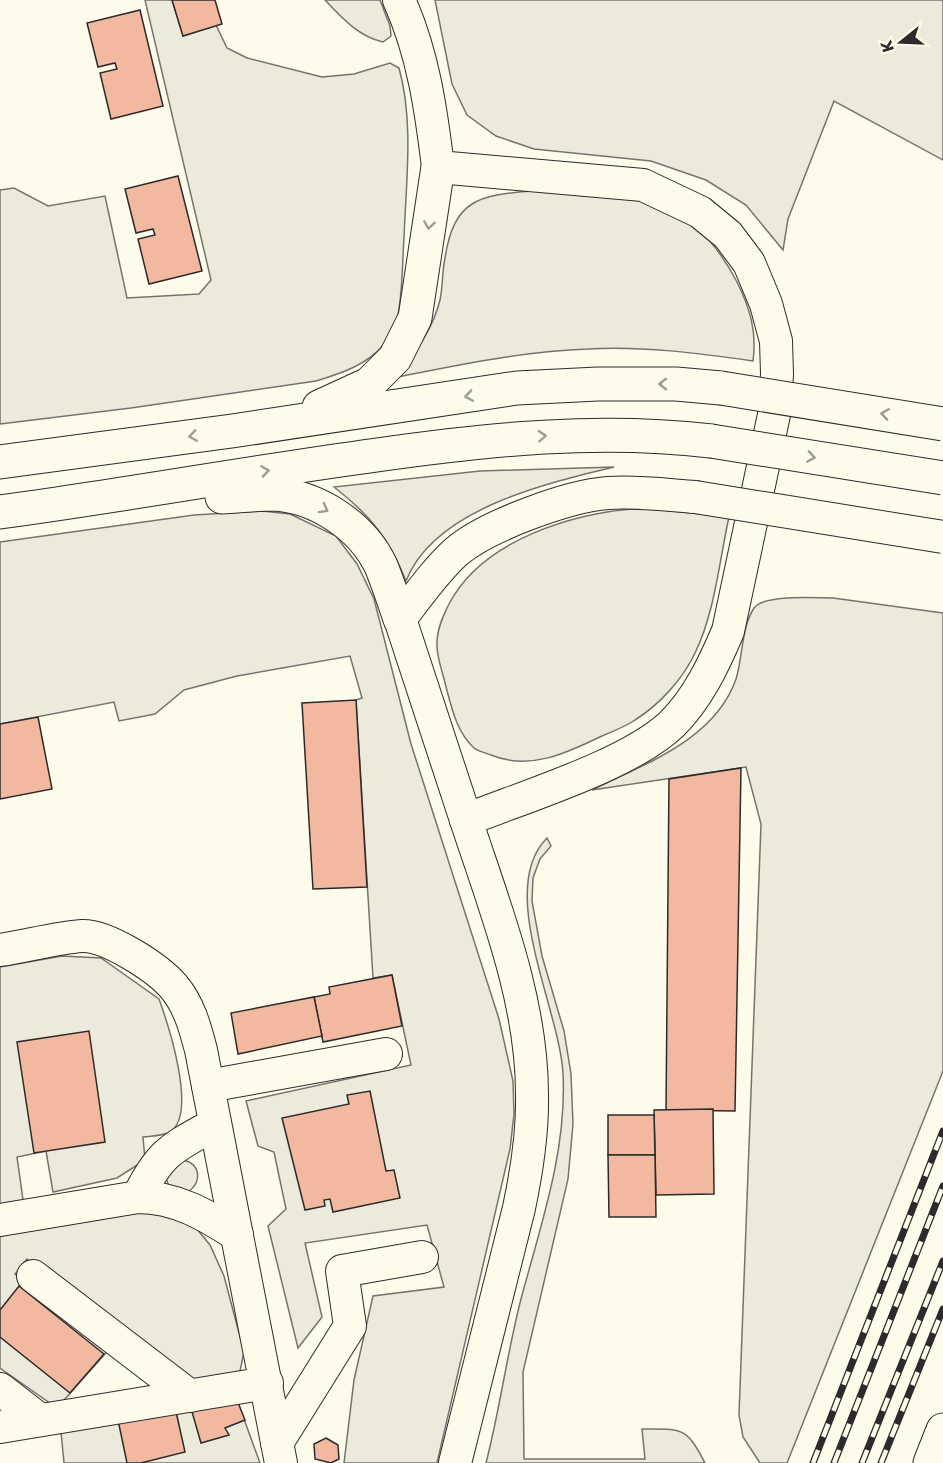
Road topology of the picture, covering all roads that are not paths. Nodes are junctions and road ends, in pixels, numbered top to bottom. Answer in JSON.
{"nodes":[{"id":1,"x":399,"y":0,"type":"edge"},
{"id":2,"x":438,"y":167,"type":"junction"},
{"id":3,"x":943,"y":424,"type":"edge"},
{"id":4,"x":232,"y":431,"type":"junction"},
{"id":5,"x":10,"y":459,"type":"edge"},
{"id":6,"x":943,"y":478,"type":"edge"},
{"id":7,"x":38,"y":507,"type":"junction"},
{"id":8,"x":0,"y":512,"type":"edge"},
{"id":9,"x":943,"y":537,"type":"edge"},
{"id":10,"x":400,"y":619,"type":"junction"},
{"id":11,"x":466,"y":820,"type":"junction"},
{"id":12,"x":0,"y":950,"type":"edge"},
{"id":13,"x":386,"y":1054,"type":"dead end"},
{"id":14,"x":208,"y":1086,"type":"junction"},
{"id":15,"x":215,"y":1124,"type":"junction"},
{"id":16,"x":138,"y":1197,"type":"junction"},
{"id":17,"x":0,"y":1220,"type":"edge"},
{"id":18,"x":237,"y":1235,"type":"junction"},
{"id":19,"x":422,"y":1257,"type":"dead end"},
{"id":20,"x":33,"y":1276,"type":"dead end"},
{"id":21,"x":267,"y":1383,"type":"junction"},
{"id":22,"x":0,"y":1389,"type":"edge"},
{"id":23,"x":190,"y":1396,"type":"junction"},
{"id":24,"x":40,"y":1420,"type":"junction"},
{"id":25,"x":0,"y":1427,"type":"edge"},
{"id":26,"x":943,"y":1430,"type":"edge"},
{"id":27,"x":279,"y":1453,"type":"edge"},
{"id":28,"x":455,"y":1463,"type":"edge"},
{"id":29,"x":930,"y":1463,"type":"edge"}],
"edges":[{"from":1,"to":2,"type":"street"},
{"from":2,"to":4,"type":"main road","one_way":true},
{"from":2,"to":11,"type":"street"},
{"from":3,"to":4,"type":"main road","one_way":true,"bridge":true},
{"from":4,"to":5,"type":"main road","one_way":true},
{"from":7,"to":6,"type":"main road","one_way":true,"bridge":true},
{"from":7,"to":8,"type":"main road"},
{"from":7,"to":10,"type":"main road","one_way":true},
{"from":9,"to":10,"type":"street","bridge":true},
{"from":10,"to":11,"type":"street"},
{"from":11,"to":28,"type":"street"},
{"from":12,"to":14,"type":"street"},
{"from":13,"to":14,"type":"street"},
{"from":14,"to":15,"type":"street"},
{"from":15,"to":16,"type":"street"},
{"from":15,"to":18,"type":"street"},
{"from":16,"to":17,"type":"street"},
{"from":16,"to":18,"type":"street"},
{"from":18,"to":21,"type":"street"},
{"from":19,"to":27,"type":"street"},
{"from":20,"to":23,"type":"street"},
{"from":21,"to":23,"type":"street"},
{"from":21,"to":27,"type":"street"},
{"from":22,"to":24,"type":"street"},
{"from":23,"to":24,"type":"street"},
{"from":24,"to":25,"type":"street"},
{"from":26,"to":29,"type":"main road"}]}
